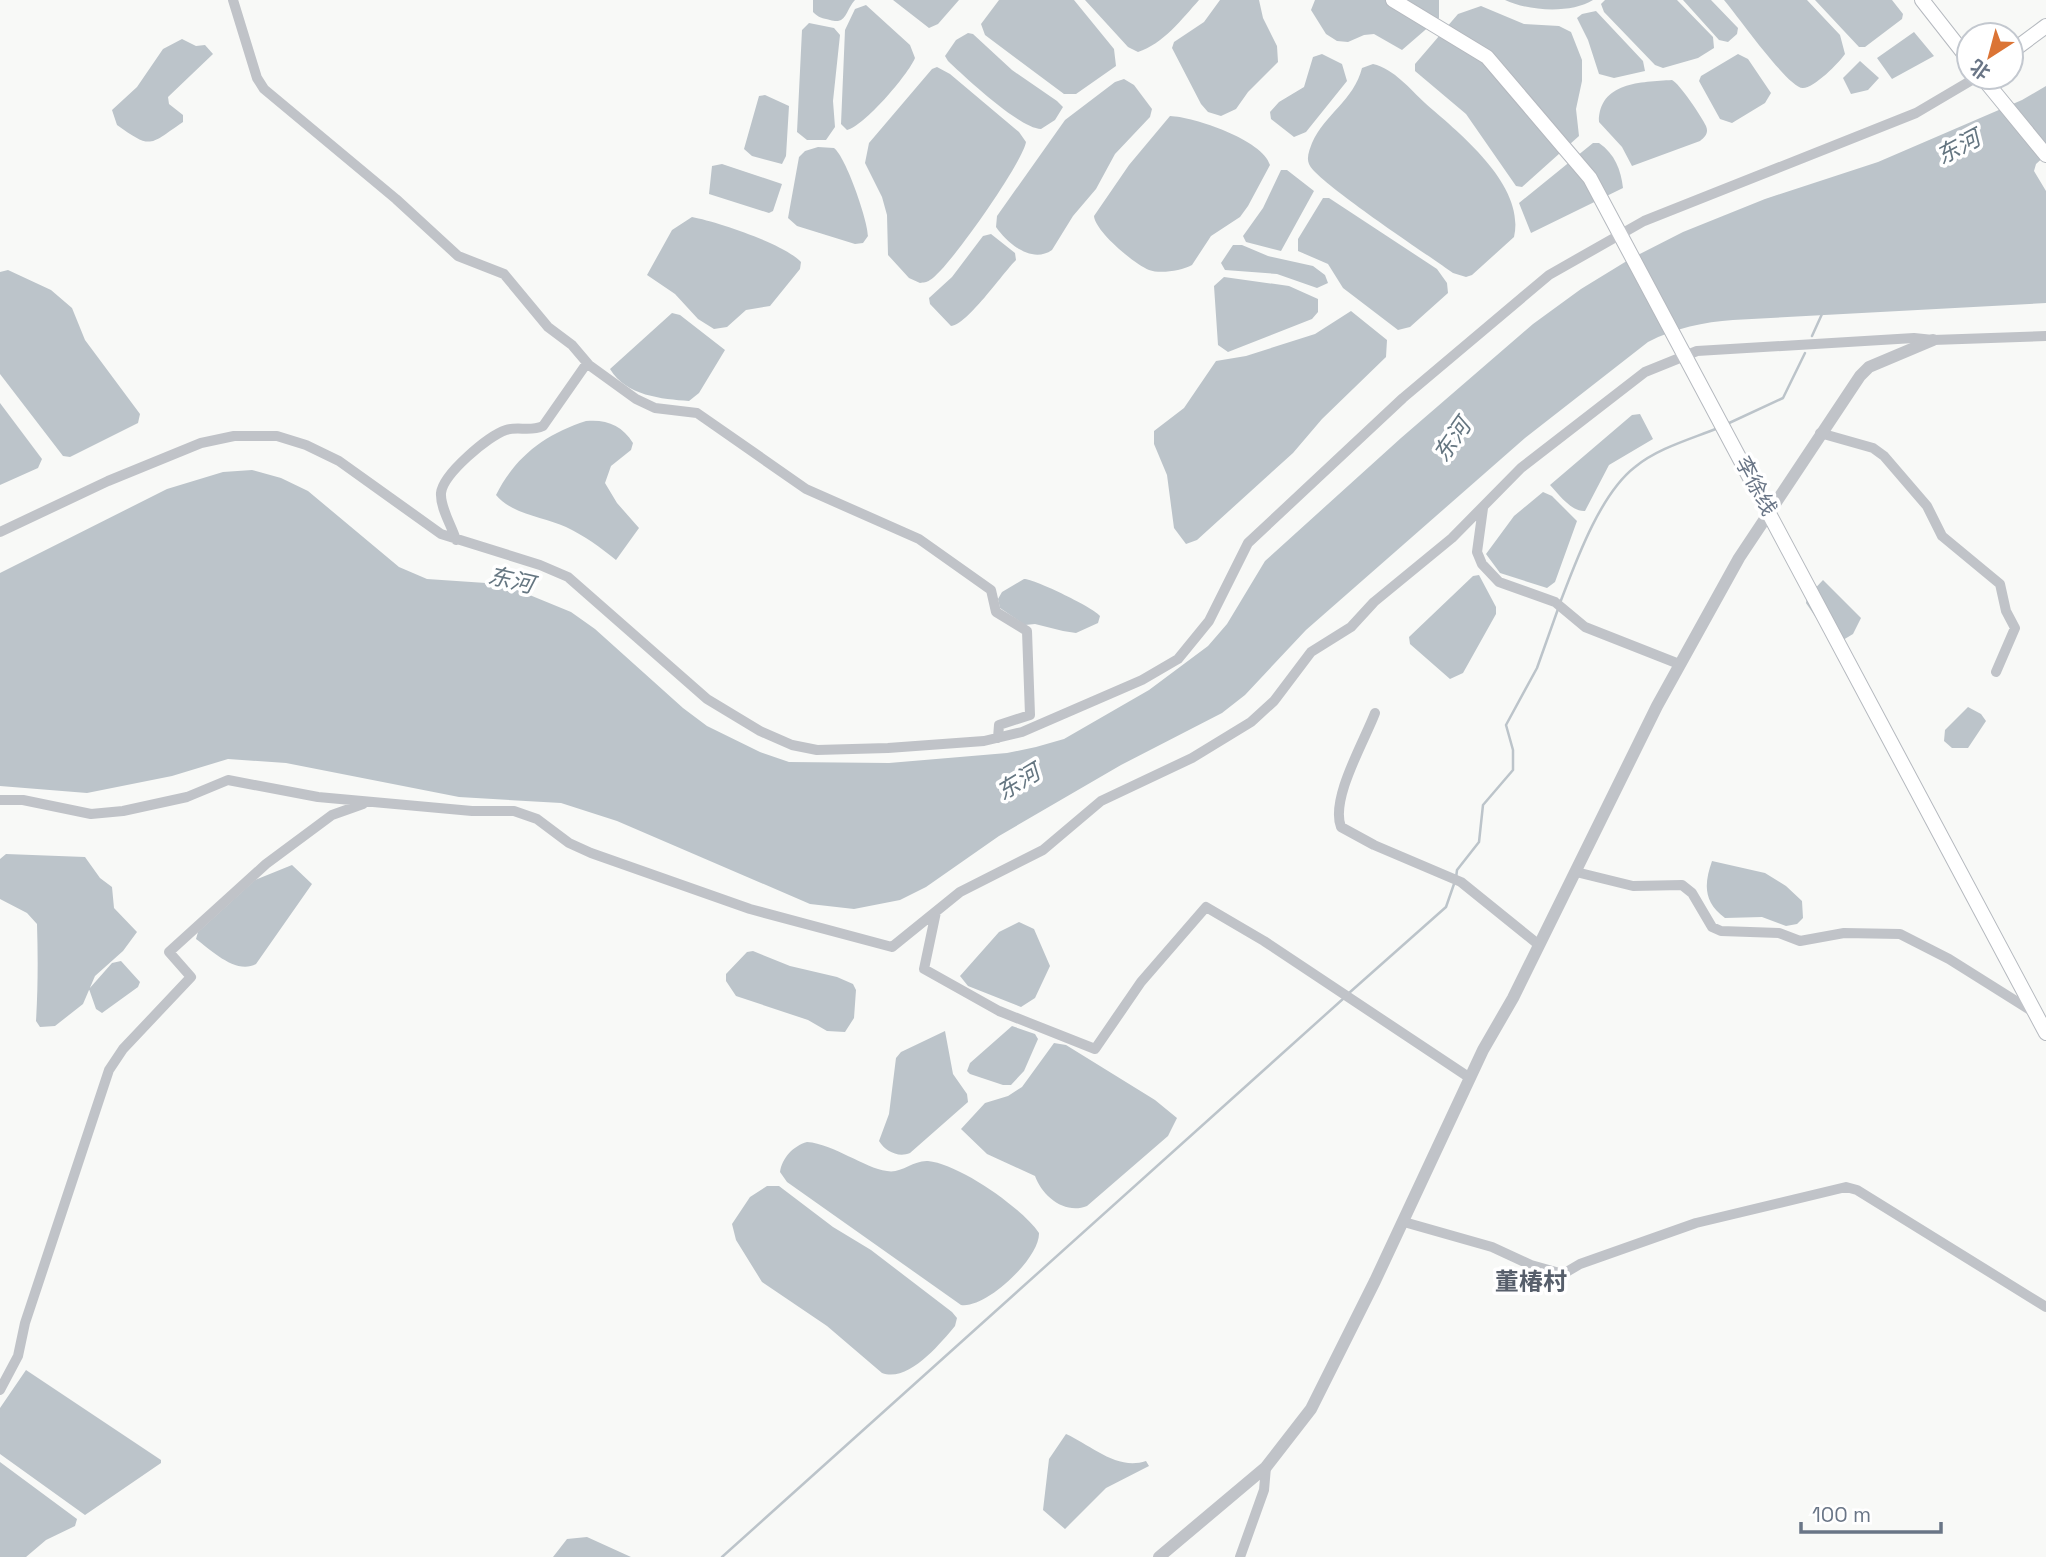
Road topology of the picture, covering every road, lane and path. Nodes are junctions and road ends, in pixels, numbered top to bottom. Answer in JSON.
{"nodes":[{"id":1,"x":233,"y":0,"type":"edge"},
{"id":2,"x":1393,"y":0,"type":"edge"},
{"id":3,"x":1922,"y":0,"type":"edge"},
{"id":4,"x":2046,"y":26,"type":"edge"},
{"id":5,"x":1955,"y":42,"type":"edge"},
{"id":6,"x":2025,"y":42,"type":"edge"},
{"id":7,"x":1957,"y":91,"type":"edge"},
{"id":8,"x":1992,"y":91,"type":"edge"},
{"id":9,"x":2046,"y":155,"type":"edge"},
{"id":10,"x":2046,"y":336,"type":"edge"},
{"id":11,"x":1933,"y":340,"type":"junction"},
{"id":12,"x":587,"y":363,"type":"junction"},
{"id":13,"x":1821,"y":433,"type":"junction"},
{"id":14,"x":1483,"y":505,"type":"junction"},
{"id":15,"x":0,"y":532,"type":"edge"},
{"id":16,"x":456,"y":540,"type":"junction"},
{"id":17,"x":1679,"y":664,"type":"junction"},
{"id":18,"x":1996,"y":672,"type":"dead end"},
{"id":19,"x":1375,"y":713,"type":"dead end"},
{"id":20,"x":998,"y":738,"type":"junction"},
{"id":21,"x":0,"y":800,"type":"edge"},
{"id":22,"x":369,"y":802,"type":"junction"},
{"id":23,"x":1576,"y":872,"type":"junction"},
{"id":24,"x":936,"y":912,"type":"junction"},
{"id":25,"x":1539,"y":945,"type":"junction"},
{"id":26,"x":2046,"y":1020,"type":"edge"},
{"id":27,"x":2046,"y":1033,"type":"edge"},
{"id":28,"x":1470,"y":1078,"type":"junction"},
{"id":29,"x":1404,"y":1222,"type":"junction"},
{"id":30,"x":2046,"y":1307,"type":"edge"},
{"id":31,"x":0,"y":1390,"type":"edge"},
{"id":32,"x":1266,"y":1466,"type":"junction"},
{"id":33,"x":1159,"y":1557,"type":"edge"},
{"id":34,"x":1240,"y":1557,"type":"edge"}],
"edges":[{"from":1,"to":12,"type":"street"},
{"from":2,"to":27,"type":"main road","name":"李徐线"},
{"from":3,"to":5,"type":"main road"},
{"from":4,"to":6,"type":"main road"},
{"from":7,"to":20,"type":"street"},
{"from":8,"to":9,"type":"main road"},
{"from":10,"to":11,"type":"street"},
{"from":11,"to":13,"type":"street"},
{"from":11,"to":14,"type":"street"},
{"from":12,"to":16,"type":"street"},
{"from":12,"to":20,"type":"street"},
{"from":13,"to":17,"type":"street"},
{"from":13,"to":18,"type":"street"},
{"from":14,"to":17,"type":"street"},
{"from":14,"to":24,"type":"street"},
{"from":15,"to":16,"type":"street"},
{"from":16,"to":20,"type":"street"},
{"from":17,"to":23,"type":"street"},
{"from":19,"to":25,"type":"street"},
{"from":21,"to":22,"type":"street"},
{"from":22,"to":24,"type":"street"},
{"from":22,"to":31,"type":"street"},
{"from":23,"to":25,"type":"street"},
{"from":23,"to":26,"type":"street"},
{"from":24,"to":28,"type":"street"},
{"from":25,"to":28,"type":"street"},
{"from":28,"to":29,"type":"street"},
{"from":29,"to":30,"type":"street"},
{"from":29,"to":32,"type":"street"},
{"from":32,"to":33,"type":"street"},
{"from":32,"to":34,"type":"street"}]}
